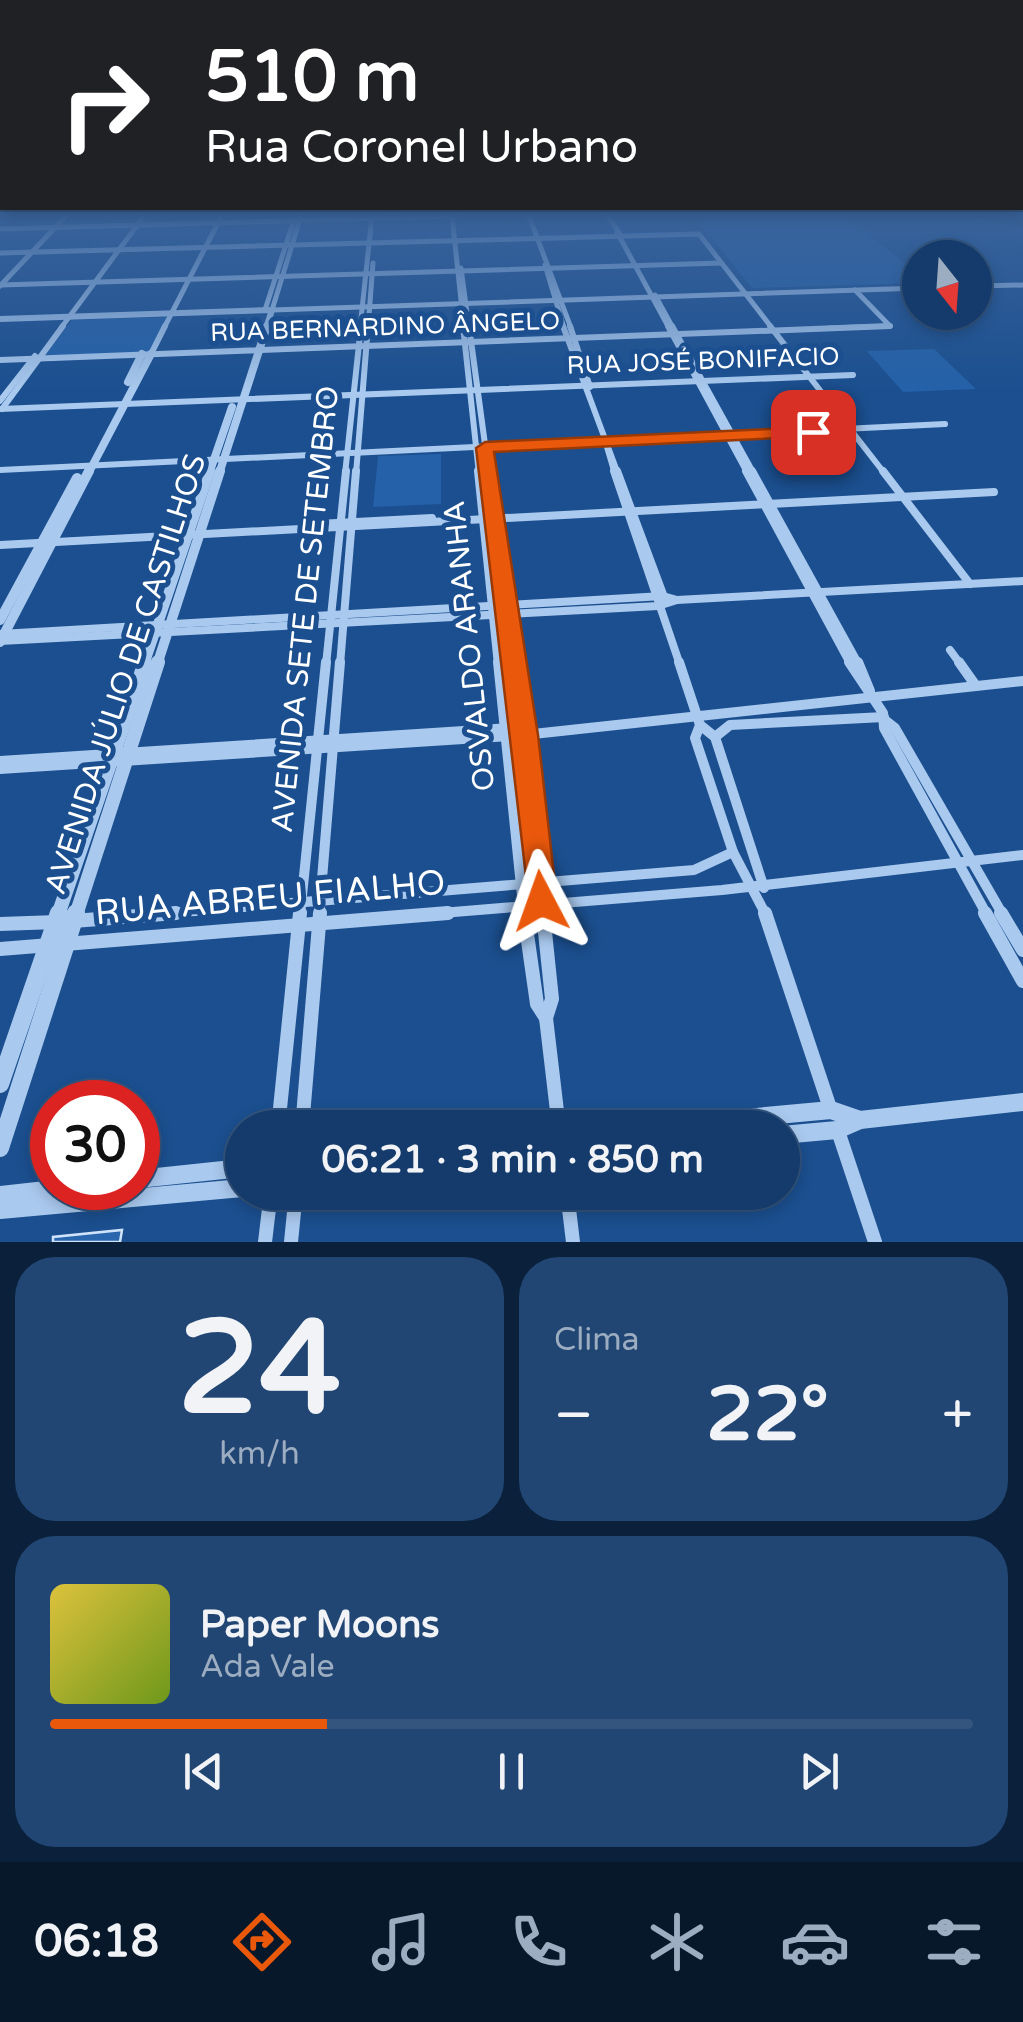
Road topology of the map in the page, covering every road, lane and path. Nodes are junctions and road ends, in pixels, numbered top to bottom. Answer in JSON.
{"nodes":[{"id":1,"x":99,"y":274,"type":"edge"},
{"id":2,"x":181,"y":274,"type":"edge"},
{"id":3,"x":189,"y":274,"type":"edge"},
{"id":4,"x":200,"y":274,"type":"edge"},
{"id":5,"x":281,"y":274,"type":"edge"},
{"id":6,"x":327,"y":274,"type":"edge"},
{"id":7,"x":369,"y":274,"type":"edge"},
{"id":8,"x":460,"y":274,"type":"edge"},
{"id":9,"x":551,"y":274,"type":"edge"},
{"id":10,"x":640,"y":274,"type":"edge"},
{"id":11,"x":730,"y":274,"type":"edge"},
{"id":12,"x":279,"y":279,"type":"junction"},
{"id":13,"x":0,"y":284,"type":"edge"},
{"id":14,"x":92,"y":284,"type":"junction"},
{"id":15,"x":1023,"y":285,"type":"edge"},
{"id":16,"x":992,"y":286,"type":"edge"},
{"id":17,"x":902,"y":289,"type":"edge"},
{"id":18,"x":858,"y":291,"type":"junction"},
{"id":19,"x":746,"y":295,"type":"junction"},
{"id":20,"x":560,"y":301,"type":"junction"},
{"id":21,"x":464,"y":304,"type":"junction"},
{"id":22,"x":656,"y":304,"type":"junction"},
{"id":23,"x":366,"y":307,"type":"junction"},
{"id":24,"x":268,"y":311,"type":"junction"},
{"id":25,"x":70,"y":314,"type":"junction"},
{"id":26,"x":168,"y":314,"type":"junction"},
{"id":27,"x":564,"y":314,"type":"junction"},
{"id":28,"x":0,"y":320,"type":"edge"},
{"id":29,"x":890,"y":326,"type":"joint"},
{"id":30,"x":774,"y":332,"type":"junction"},
{"id":31,"x":567,"y":339,"type":"junction"},
{"id":32,"x":576,"y":339,"type":"junction"},
{"id":33,"x":676,"y":340,"type":"junction"},
{"id":34,"x":467,"y":343,"type":"junction"},
{"id":35,"x":363,"y":346,"type":"junction"},
{"id":36,"x":254,"y":351,"type":"junction"},
{"id":37,"x":147,"y":354,"type":"junction"},
{"id":38,"x":36,"y":358,"type":"junction"},
{"id":39,"x":0,"y":360,"type":"edge"},
{"id":40,"x":579,"y":360,"type":"junction"},
{"id":41,"x":809,"y":377,"type":"junction"},
{"id":42,"x":701,"y":384,"type":"junction"},
{"id":43,"x":587,"y":385,"type":"junction"},
{"id":44,"x":474,"y":389,"type":"junction"},
{"id":45,"x":358,"y":394,"type":"junction"},
{"id":46,"x":239,"y":398,"type":"junction"},
{"id":47,"x":122,"y":403,"type":"junction"},
{"id":48,"x":1,"y":407,"type":"edge"},
{"id":49,"x":945,"y":424,"type":"dead end"},
{"id":50,"x":849,"y":430,"type":"junction"},
{"id":51,"x":729,"y":436,"type":"junction"},
{"id":52,"x":607,"y":440,"type":"junction"},
{"id":53,"x":480,"y":446,"type":"junction"},
{"id":54,"x":352,"y":453,"type":"junction"},
{"id":55,"x":219,"y":459,"type":"junction"},
{"id":56,"x":89,"y":464,"type":"junction"},
{"id":57,"x":0,"y":468,"type":"edge"},
{"id":58,"x":904,"y":498,"type":"junction"},
{"id":59,"x":768,"y":505,"type":"junction"},
{"id":60,"x":630,"y":512,"type":"junction"},
{"id":61,"x":489,"y":518,"type":"junction"},
{"id":62,"x":346,"y":526,"type":"junction"},
{"id":63,"x":194,"y":533,"type":"junction"},
{"id":64,"x":49,"y":540,"type":"junction"},
{"id":65,"x":0,"y":542,"type":"edge"},
{"id":66,"x":342,"y":570,"type":"junction"},
{"id":67,"x":1023,"y":582,"type":"edge"},
{"id":68,"x":970,"y":584,"type":"junction"},
{"id":69,"x":817,"y":595,"type":"junction"},
{"id":70,"x":664,"y":602,"type":"junction"},
{"id":71,"x":499,"y":611,"type":"junction"},
{"id":72,"x":0,"y":620,"type":"edge"},
{"id":73,"x":329,"y":620,"type":"junction"},
{"id":74,"x":344,"y":620,"type":"junction"},
{"id":75,"x":160,"y":630,"type":"junction"},
{"id":76,"x":1,"y":638,"type":"edge"},
{"id":77,"x":950,"y":650,"type":"dead end"},
{"id":78,"x":500,"y":668,"type":"junction"},
{"id":79,"x":514,"y":668,"type":"junction"},
{"id":80,"x":338,"y":678,"type":"junction"},
{"id":81,"x":323,"y":679,"type":"junction"},
{"id":82,"x":1023,"y":681,"type":"edge"},
{"id":83,"x":976,"y":686,"type":"junction"},
{"id":84,"x":872,"y":695,"type":"junction"},
{"id":85,"x":697,"y":711,"type":"junction"},
{"id":86,"x":884,"y":717,"type":"junction"},
{"id":87,"x":700,"y":725,"type":"junction"},
{"id":88,"x":524,"y":731,"type":"junction"},
{"id":89,"x":507,"y":732,"type":"junction"},
{"id":90,"x":715,"y":736,"type":"junction"},
{"id":91,"x":332,"y":746,"type":"junction"},
{"id":92,"x":317,"y":747,"type":"junction"},
{"id":93,"x":121,"y":757,"type":"junction"},
{"id":94,"x":0,"y":761,"type":"edge"},
{"id":95,"x":24,"y":763,"type":"junction"},
{"id":96,"x":0,"y":769,"type":"edge"},
{"id":97,"x":329,"y":786,"type":"junction"},
{"id":98,"x":314,"y":787,"type":"junction"},
{"id":99,"x":939,"y":817,"type":"junction"},
{"id":100,"x":104,"y":830,"type":"junction"},
{"id":101,"x":87,"y":832,"type":"junction"},
{"id":102,"x":536,"y":842,"type":"junction"},
{"id":103,"x":517,"y":843,"type":"junction"},
{"id":104,"x":733,"y":852,"type":"junction"},
{"id":105,"x":1023,"y":855,"type":"edge"},
{"id":106,"x":324,"y":862,"type":"junction"},
{"id":107,"x":957,"y":862,"type":"junction"},
{"id":108,"x":972,"y":862,"type":"junction"},
{"id":109,"x":307,"y":864,"type":"junction"},
{"id":110,"x":757,"y":885,"type":"junction"},
{"id":111,"x":541,"y":894,"type":"junction"},
{"id":112,"x":523,"y":895,"type":"junction"},
{"id":113,"x":321,"y":903,"type":"junction"},
{"id":114,"x":303,"y":904,"type":"junction"},
{"id":115,"x":996,"y":904,"type":"junction"},
{"id":116,"x":980,"y":905,"type":"junction"},
{"id":117,"x":73,"y":921,"type":"junction"},
{"id":118,"x":55,"y":922,"type":"junction"},
{"id":119,"x":0,"y":924,"type":"edge"},
{"id":120,"x":300,"y":926,"type":"junction"},
{"id":121,"x":320,"y":926,"type":"junction"},
{"id":122,"x":66,"y":944,"type":"junction"},
{"id":123,"x":48,"y":945,"type":"junction"},
{"id":124,"x":0,"y":949,"type":"edge"},
{"id":125,"x":1023,"y":950,"type":"edge"},
{"id":126,"x":1017,"y":961,"type":"edge"},
{"id":127,"x":315,"y":979,"type":"junction"},
{"id":128,"x":294,"y":980,"type":"junction"},
{"id":129,"x":1023,"y":981,"type":"edge"},
{"id":130,"x":546,"y":1018,"type":"junction"},
{"id":131,"x":27,"y":1066,"type":"junction"},
{"id":132,"x":3,"y":1076,"type":"edge"},
{"id":133,"x":304,"y":1100,"type":"junction"},
{"id":134,"x":281,"y":1102,"type":"junction"},
{"id":135,"x":1023,"y":1102,"type":"edge"},
{"id":136,"x":280,"y":1110,"type":"edge"},
{"id":137,"x":303,"y":1110,"type":"edge"},
{"id":138,"x":556,"y":1110,"type":"edge"},
{"id":139,"x":834,"y":1120,"type":"junction"},
{"id":140,"x":800,"y":1121,"type":"edge"},
{"id":141,"x":800,"y":1130,"type":"edge"},
{"id":142,"x":0,"y":1148,"type":"edge"},
{"id":143,"x":225,"y":1170,"type":"edge"},
{"id":144,"x":160,"y":1177,"type":"edge"},
{"id":145,"x":225,"y":1189,"type":"edge"},
{"id":146,"x":30,"y":1192,"type":"edge"},
{"id":147,"x":160,"y":1192,"type":"edge"},
{"id":148,"x":0,"y":1195,"type":"edge"},
{"id":149,"x":30,"y":1206,"type":"edge"},
{"id":150,"x":0,"y":1210,"type":"edge"},
{"id":151,"x":269,"y":1210,"type":"edge"},
{"id":152,"x":294,"y":1210,"type":"edge"},
{"id":153,"x":569,"y":1210,"type":"edge"},
{"id":154,"x":265,"y":1242,"type":"edge"},
{"id":155,"x":291,"y":1242,"type":"edge"},
{"id":156,"x":573,"y":1242,"type":"edge"},
{"id":157,"x":875,"y":1242,"type":"edge"}],
"edges":[{"from":1,"to":14,"type":"street"},
{"from":2,"to":14,"type":"street"},
{"from":3,"to":26,"type":"street"},
{"from":4,"to":12,"type":"street"},
{"from":5,"to":12,"type":"street","name":"AVENIDA JÚLIO DE CASTILHOS"},
{"from":6,"to":12,"type":"street"},
{"from":7,"to":23,"type":"street","name":"AVENIDA SETE DE SETEMBRO"},
{"from":8,"to":21,"type":"street","name":"OSVALDO ARANHA"},
{"from":9,"to":20,"type":"street"},
{"from":10,"to":22,"type":"street"},
{"from":11,"to":19,"type":"street"},
{"from":12,"to":24,"type":"street","name":"AVENIDA JÚLIO DE CASTILHOS"},
{"from":13,"to":14,"type":"street"},
{"from":14,"to":25,"type":"street"},
{"from":15,"to":16,"type":"street"},
{"from":17,"to":18,"type":"street"},
{"from":18,"to":19,"type":"street"},
{"from":18,"to":29,"type":"street"},
{"from":19,"to":22,"type":"street"},
{"from":19,"to":30,"type":"street"},
{"from":20,"to":21,"type":"street"},
{"from":20,"to":22,"type":"street"},
{"from":20,"to":27,"type":"street"},
{"from":21,"to":23,"type":"street"},
{"from":21,"to":34,"type":"street","name":"OSVALDO ARANHA"},
{"from":22,"to":33,"type":"street"},
{"from":23,"to":24,"type":"street"},
{"from":23,"to":35,"type":"street","name":"AVENIDA SETE DE SETEMBRO"},
{"from":24,"to":26,"type":"street"},
{"from":24,"to":36,"type":"street","name":"AVENIDA JÚLIO DE CASTILHOS"},
{"from":25,"to":26,"type":"street"},
{"from":25,"to":28,"type":"street"},
{"from":25,"to":38,"type":"street"},
{"from":26,"to":37,"type":"street"},
{"from":27,"to":31,"type":"street"},
{"from":27,"to":32,"type":"street"},
{"from":29,"to":30,"type":"street","name":"RUA BERNARDINO ÂNGELO"},
{"from":30,"to":33,"type":"street","name":"RUA BERNARDINO ÂNGELO"},
{"from":30,"to":41,"type":"street"},
{"from":31,"to":32,"type":"street","name":"RUA BERNARDINO ÂNGELO"},
{"from":31,"to":34,"type":"street","name":"RUA BERNARDINO ÂNGELO"},
{"from":31,"to":40,"type":"street"},
{"from":32,"to":33,"type":"street","name":"RUA BERNARDINO ÂNGELO"},
{"from":32,"to":40,"type":"street"},
{"from":33,"to":42,"type":"street"},
{"from":34,"to":35,"type":"street","name":"RUA BERNARDINO ÂNGELO"},
{"from":34,"to":44,"type":"street","name":"OSVALDO ARANHA"},
{"from":35,"to":36,"type":"street","name":"RUA BERNARDINO ÂNGELO"},
{"from":35,"to":45,"type":"street","name":"AVENIDA SETE DE SETEMBRO"},
{"from":36,"to":37,"type":"street","name":"RUA BERNARDINO ÂNGELO"},
{"from":36,"to":46,"type":"street","name":"AVENIDA JÚLIO DE CASTILHOS"},
{"from":37,"to":38,"type":"street","name":"RUA BERNARDINO ÂNGELO"},
{"from":37,"to":47,"type":"street"},
{"from":38,"to":39,"type":"street","name":"RUA BERNARDINO ÂNGELO"},
{"from":38,"to":48,"type":"street"},
{"from":40,"to":43,"type":"street"},
{"from":41,"to":41,"type":"street","name":"RUA JOSÉ BONIFACIO"},
{"from":41,"to":42,"type":"street","name":"RUA JOSÉ BONIFACIO"},
{"from":41,"to":50,"type":"street"},
{"from":42,"to":43,"type":"street","name":"RUA JOSÉ BONIFACIO"},
{"from":42,"to":51,"type":"street"},
{"from":43,"to":44,"type":"street","name":"RUA JOSÉ BONIFACIO"},
{"from":43,"to":52,"type":"street"},
{"from":44,"to":45,"type":"street","name":"RUA JOSÉ BONIFACIO"},
{"from":44,"to":53,"type":"street","name":"OSVALDO ARANHA"},
{"from":45,"to":46,"type":"street","name":"RUA JOSÉ BONIFACIO"},
{"from":45,"to":54,"type":"street","name":"AVENIDA SETE DE SETEMBRO"},
{"from":46,"to":47,"type":"street","name":"RUA JOSÉ BONIFACIO"},
{"from":46,"to":55,"type":"street","name":"AVENIDA JÚLIO DE CASTILHOS"},
{"from":47,"to":48,"type":"street","name":"RUA JOSÉ BONIFACIO"},
{"from":47,"to":56,"type":"street"},
{"from":49,"to":50,"type":"street"},
{"from":50,"to":51,"type":"street"},
{"from":50,"to":58,"type":"street"},
{"from":51,"to":52,"type":"street"},
{"from":51,"to":59,"type":"street"},
{"from":52,"to":53,"type":"street"},
{"from":52,"to":60,"type":"street"},
{"from":53,"to":54,"type":"street"},
{"from":53,"to":61,"type":"street","name":"OSVALDO ARANHA"},
{"from":54,"to":55,"type":"street"},
{"from":54,"to":62,"type":"street","name":"AVENIDA SETE DE SETEMBRO"},
{"from":55,"to":56,"type":"street"},
{"from":55,"to":63,"type":"street","name":"AVENIDA JÚLIO DE CASTILHOS"},
{"from":56,"to":57,"type":"street"},
{"from":56,"to":64,"type":"street"},
{"from":58,"to":58,"type":"street"},
{"from":58,"to":59,"type":"street"},
{"from":58,"to":68,"type":"street"},
{"from":59,"to":60,"type":"street"},
{"from":59,"to":69,"type":"street"},
{"from":60,"to":61,"type":"street"},
{"from":60,"to":70,"type":"street"},
{"from":61,"to":62,"type":"street"},
{"from":61,"to":71,"type":"street","name":"OSVALDO ARANHA"},
{"from":62,"to":63,"type":"street"},
{"from":62,"to":66,"type":"street","name":"AVENIDA SETE DE SETEMBRO"},
{"from":63,"to":64,"type":"street"},
{"from":63,"to":75,"type":"street","name":"AVENIDA JÚLIO DE CASTILHOS"},
{"from":64,"to":65,"type":"street"},
{"from":64,"to":72,"type":"street"},
{"from":64,"to":76,"type":"street"},
{"from":66,"to":73,"type":"street","name":"AVENIDA SETE DE SETEMBRO"},
{"from":66,"to":74,"type":"street","name":"AVENIDA SETE DE SETEMBRO"},
{"from":67,"to":68,"type":"street"},
{"from":68,"to":69,"type":"street"},
{"from":69,"to":70,"type":"street"},
{"from":69,"to":84,"type":"street"},
{"from":70,"to":71,"type":"street"},
{"from":70,"to":85,"type":"street"},
{"from":71,"to":74,"type":"street"},
{"from":71,"to":78,"type":"street","name":"OSVALDO ARANHA"},
{"from":71,"to":79,"type":"street","name":"OSVALDO ARANHA"},
{"from":73,"to":74,"type":"street"},
{"from":73,"to":75,"type":"street"},
{"from":73,"to":81,"type":"street","name":"AVENIDA SETE DE SETEMBRO"},
{"from":74,"to":80,"type":"street","name":"AVENIDA SETE DE SETEMBRO"},
{"from":75,"to":76,"type":"street"},
{"from":75,"to":93,"type":"street","name":"AVENIDA JÚLIO DE CASTILHOS"},
{"from":77,"to":83,"type":"street"},
{"from":78,"to":79,"type":"street"},
{"from":78,"to":89,"type":"street","name":"OSVALDO ARANHA"},
{"from":79,"to":88,"type":"street","name":"OSVALDO ARANHA"},
{"from":80,"to":81,"type":"street"},
{"from":80,"to":91,"type":"street","name":"AVENIDA SETE DE SETEMBRO"},
{"from":81,"to":92,"type":"street","name":"AVENIDA SETE DE SETEMBRO"},
{"from":82,"to":83,"type":"street"},
{"from":83,"to":84,"type":"street"},
{"from":84,"to":85,"type":"street"},
{"from":84,"to":86,"type":"street"},
{"from":85,"to":87,"type":"street"},
{"from":85,"to":88,"type":"street"},
{"from":86,"to":90,"type":"street"},
{"from":86,"to":99,"type":"street"},
{"from":87,"to":90,"type":"street"},
{"from":87,"to":104,"type":"street"},
{"from":88,"to":89,"type":"street"},
{"from":88,"to":102,"type":"street","name":"OSVALDO ARANHA"},
{"from":89,"to":91,"type":"street"},
{"from":89,"to":103,"type":"street","name":"OSVALDO ARANHA"},
{"from":90,"to":110,"type":"street"},
{"from":91,"to":92,"type":"street"},
{"from":91,"to":97,"type":"street","name":"AVENIDA SETE DE SETEMBRO"},
{"from":92,"to":93,"type":"street"},
{"from":92,"to":98,"type":"street","name":"AVENIDA SETE DE SETEMBRO"},
{"from":93,"to":95,"type":"street"},
{"from":93,"to":100,"type":"street","name":"AVENIDA JÚLIO DE CASTILHOS"},
{"from":93,"to":101,"type":"street","name":"AVENIDA JÚLIO DE CASTILHOS"},
{"from":94,"to":95,"type":"street"},
{"from":95,"to":96,"type":"street"},
{"from":97,"to":98,"type":"street"},
{"from":97,"to":106,"type":"street","name":"AVENIDA SETE DE SETEMBRO"},
{"from":98,"to":109,"type":"street","name":"AVENIDA SETE DE SETEMBRO"},
{"from":99,"to":107,"type":"street"},
{"from":99,"to":108,"type":"street"},
{"from":100,"to":101,"type":"street"},
{"from":100,"to":117,"type":"street","name":"AVENIDA JÚLIO DE CASTILHOS"},
{"from":101,"to":118,"type":"street","name":"AVENIDA JÚLIO DE CASTILHOS"},
{"from":102,"to":103,"type":"street"},
{"from":102,"to":111,"type":"street","name":"OSVALDO ARANHA"},
{"from":103,"to":112,"type":"street","name":"OSVALDO ARANHA"},
{"from":104,"to":110,"type":"street"},
{"from":104,"to":111,"type":"street","name":"RUA ABREU FIALHO"},
{"from":105,"to":108,"type":"street","name":"RUA ABREU FIALHO"},
{"from":106,"to":109,"type":"street"},
{"from":106,"to":113,"type":"street","name":"AVENIDA SETE DE SETEMBRO"},
{"from":107,"to":108,"type":"street","name":"RUA ABREU FIALHO"},
{"from":107,"to":110,"type":"street","name":"RUA ABREU FIALHO"},
{"from":107,"to":116,"type":"street"},
{"from":108,"to":115,"type":"street"},
{"from":109,"to":114,"type":"street","name":"AVENIDA SETE DE SETEMBRO"},
{"from":110,"to":111,"type":"street","name":"RUA ABREU FIALHO"},
{"from":110,"to":139,"type":"street"},
{"from":111,"to":112,"type":"street","name":"RUA ABREU FIALHO"},
{"from":111,"to":112,"type":"street","name":"RUA ABREU FIALHO"},
{"from":111,"to":130,"type":"street","name":"OSVALDO ARANHA"},
{"from":112,"to":113,"type":"street","name":"RUA ABREU FIALHO"},
{"from":112,"to":121,"type":"street","name":"RUA ABREU FIALHO"},
{"from":112,"to":130,"type":"street","name":"OSVALDO ARANHA"},
{"from":113,"to":114,"type":"street","name":"RUA ABREU FIALHO"},
{"from":113,"to":121,"type":"street","name":"AVENIDA SETE DE SETEMBRO"},
{"from":114,"to":117,"type":"street","name":"RUA ABREU FIALHO"},
{"from":114,"to":120,"type":"street","name":"AVENIDA SETE DE SETEMBRO"},
{"from":115,"to":116,"type":"street"},
{"from":115,"to":125,"type":"street"},
{"from":116,"to":126,"type":"street"},
{"from":117,"to":118,"type":"street","name":"RUA ABREU FIALHO"},
{"from":117,"to":122,"type":"street","name":"AVENIDA JÚLIO DE CASTILHOS"},
{"from":118,"to":119,"type":"street","name":"RUA ABREU FIALHO"},
{"from":118,"to":123,"type":"street","name":"AVENIDA JÚLIO DE CASTILHOS"},
{"from":120,"to":121,"type":"street","name":"RUA ABREU FIALHO"},
{"from":120,"to":122,"type":"street","name":"RUA ABREU FIALHO"},
{"from":120,"to":128,"type":"street","name":"AVENIDA SETE DE SETEMBRO"},
{"from":121,"to":127,"type":"street","name":"AVENIDA SETE DE SETEMBRO"},
{"from":122,"to":123,"type":"street","name":"RUA ABREU FIALHO"},
{"from":122,"to":131,"type":"street","name":"AVENIDA JÚLIO DE CASTILHOS"},
{"from":123,"to":124,"type":"street","name":"RUA ABREU FIALHO"},
{"from":123,"to":132,"type":"street","name":"AVENIDA JÚLIO DE CASTILHOS"},
{"from":126,"to":129,"type":"street"},
{"from":127,"to":128,"type":"street"},
{"from":127,"to":133,"type":"street","name":"AVENIDA SETE DE SETEMBRO"},
{"from":128,"to":134,"type":"street","name":"AVENIDA SETE DE SETEMBRO"},
{"from":130,"to":138,"type":"street","name":"OSVALDO ARANHA"},
{"from":131,"to":132,"type":"street"},
{"from":131,"to":142,"type":"street","name":"AVENIDA JÚLIO DE CASTILHOS"},
{"from":133,"to":134,"type":"street"},
{"from":133,"to":137,"type":"street","name":"AVENIDA SETE DE SETEMBRO"},
{"from":134,"to":136,"type":"street","name":"AVENIDA SETE DE SETEMBRO"},
{"from":135,"to":139,"type":"street"},
{"from":139,"to":140,"type":"street"},
{"from":139,"to":141,"type":"street"},
{"from":139,"to":157,"type":"street"},
{"from":143,"to":144,"type":"street"},
{"from":145,"to":147,"type":"street"},
{"from":146,"to":148,"type":"street"},
{"from":149,"to":150,"type":"street"},
{"from":151,"to":154,"type":"street"},
{"from":152,"to":155,"type":"street"},
{"from":153,"to":156,"type":"street"}]}
